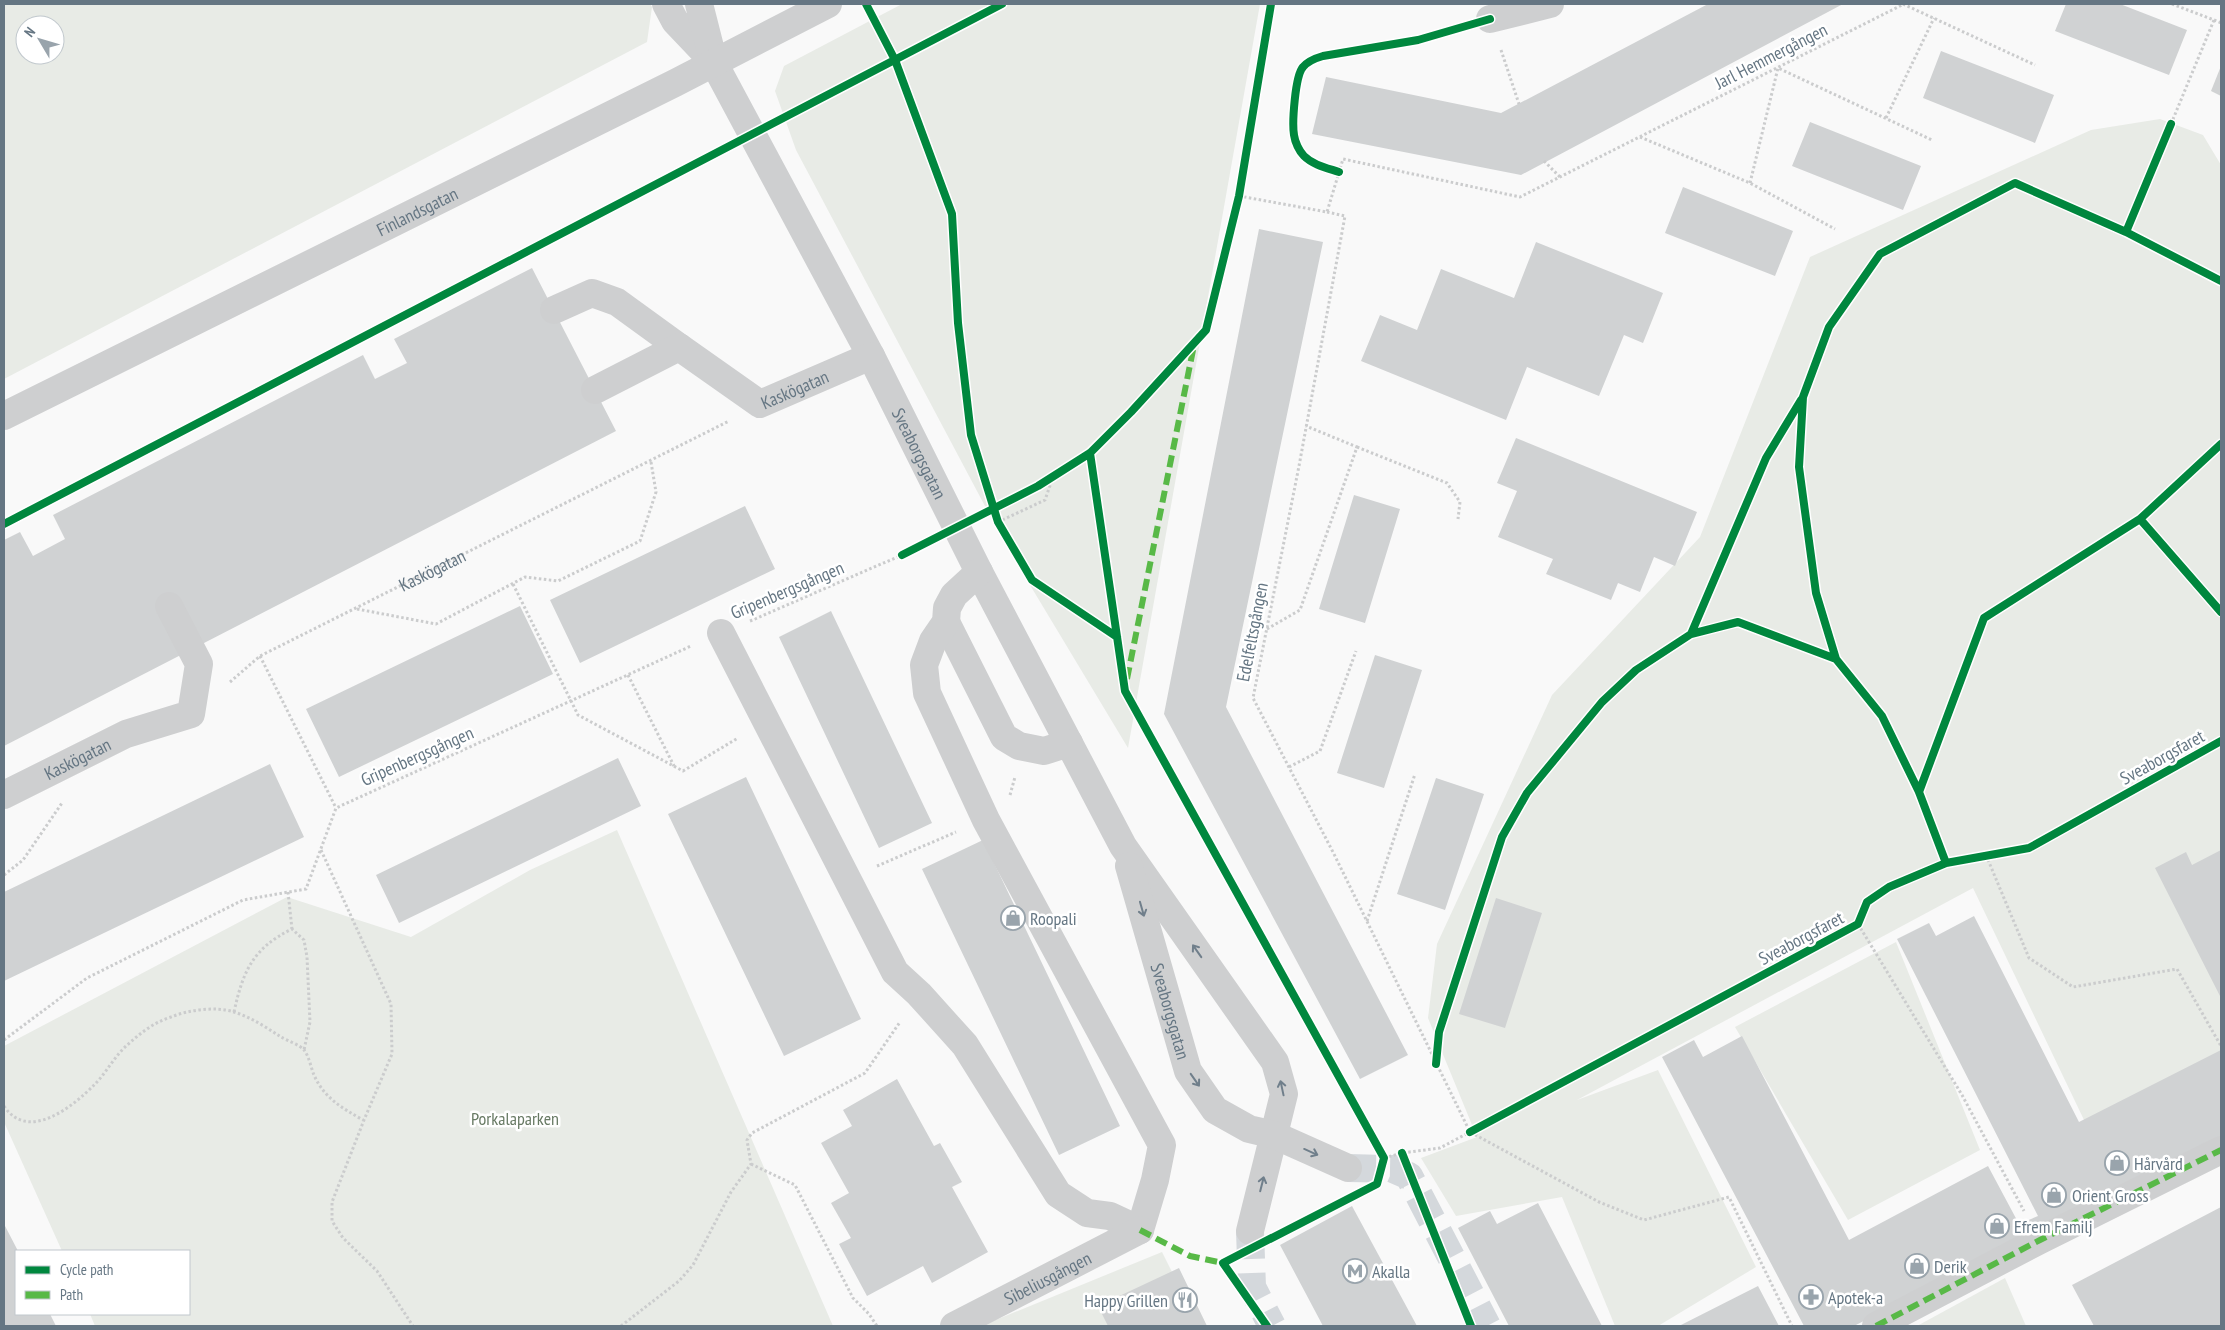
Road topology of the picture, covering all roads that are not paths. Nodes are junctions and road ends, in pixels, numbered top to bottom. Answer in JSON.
{"nodes":[{"id":1,"x":666,"y":4,"type":"edge"},
{"id":2,"x":700,"y":4,"type":"edge"},
{"id":3,"x":828,"y":4,"type":"edge"},
{"id":4,"x":1550,"y":4,"type":"edge"},
{"id":5,"x":1490,"y":19,"type":"road end"},
{"id":6,"x":714,"y":63,"type":"junction"},
{"id":7,"x":554,"y":310,"type":"dead end"},
{"id":8,"x":679,"y":347,"type":"junction"},
{"id":9,"x":871,"y":356,"type":"junction"},
{"id":10,"x":594,"y":390,"type":"dead end"},
{"id":11,"x":4,"y":416,"type":"edge"},
{"id":12,"x":979,"y":572,"type":"junction"},
{"id":13,"x":169,"y":606,"type":"dead end"},
{"id":14,"x":946,"y":622,"type":"junction"},
{"id":15,"x":721,"y":633,"type":"road end"},
{"id":16,"x":1069,"y":743,"type":"junction"},
{"id":17,"x":4,"y":795,"type":"edge"},
{"id":18,"x":1123,"y":846,"type":"junction"},
{"id":19,"x":1274,"y":1135,"type":"junction"},
{"id":20,"x":2221,"y":1150,"type":"edge"},
{"id":21,"x":1348,"y":1168,"type":"tunnel mouth"},
{"id":22,"x":1140,"y":1230,"type":"junction"},
{"id":23,"x":1250,"y":1231,"type":"tunnel mouth"},
{"id":24,"x":954,"y":1326,"type":"edge"},
{"id":25,"x":1876,"y":1326,"type":"edge"}],
"edges":[{"from":1,"to":6,"type":"street","name":"Sveaborgsgatan"},
{"from":2,"to":6,"type":"street","name":"Sveaborgsgatan"},
{"from":3,"to":6,"type":"street","name":"Finlandsgatan"},
{"from":4,"to":5,"type":"street"},
{"from":6,"to":9,"type":"street","name":"Sveaborgsgatan"},
{"from":6,"to":11,"type":"street","name":"Finlandsgatan"},
{"from":7,"to":8,"type":"street"},
{"from":8,"to":9,"type":"street","name":"Kaskögatan"},
{"from":8,"to":10,"type":"street"},
{"from":9,"to":12,"type":"street","name":"Sveaborgsgatan"},
{"from":12,"to":14,"type":"street"},
{"from":12,"to":16,"type":"street","name":"Sveaborgsgatan"},
{"from":13,"to":17,"type":"street","name":"Kaskögatan"},
{"from":14,"to":16,"type":"street"},
{"from":14,"to":22,"type":"street"},
{"from":15,"to":22,"type":"street"},
{"from":16,"to":18,"type":"street","name":"Sveaborgsgatan"},
{"from":19,"to":18,"type":"street","name":"Sveaborgsgatan","one_way":true},
{"from":18,"to":19,"type":"street","name":"Sveaborgsgatan","one_way":true},
{"from":19,"to":21,"type":"street","name":"Sveaborgsgatan","one_way":true},
{"from":23,"to":19,"type":"street","name":"Sveaborgsgatan","one_way":true},
{"from":20,"to":25,"type":"street"},
{"from":22,"to":24,"type":"street","name":"Sibeliusgången"}]}
